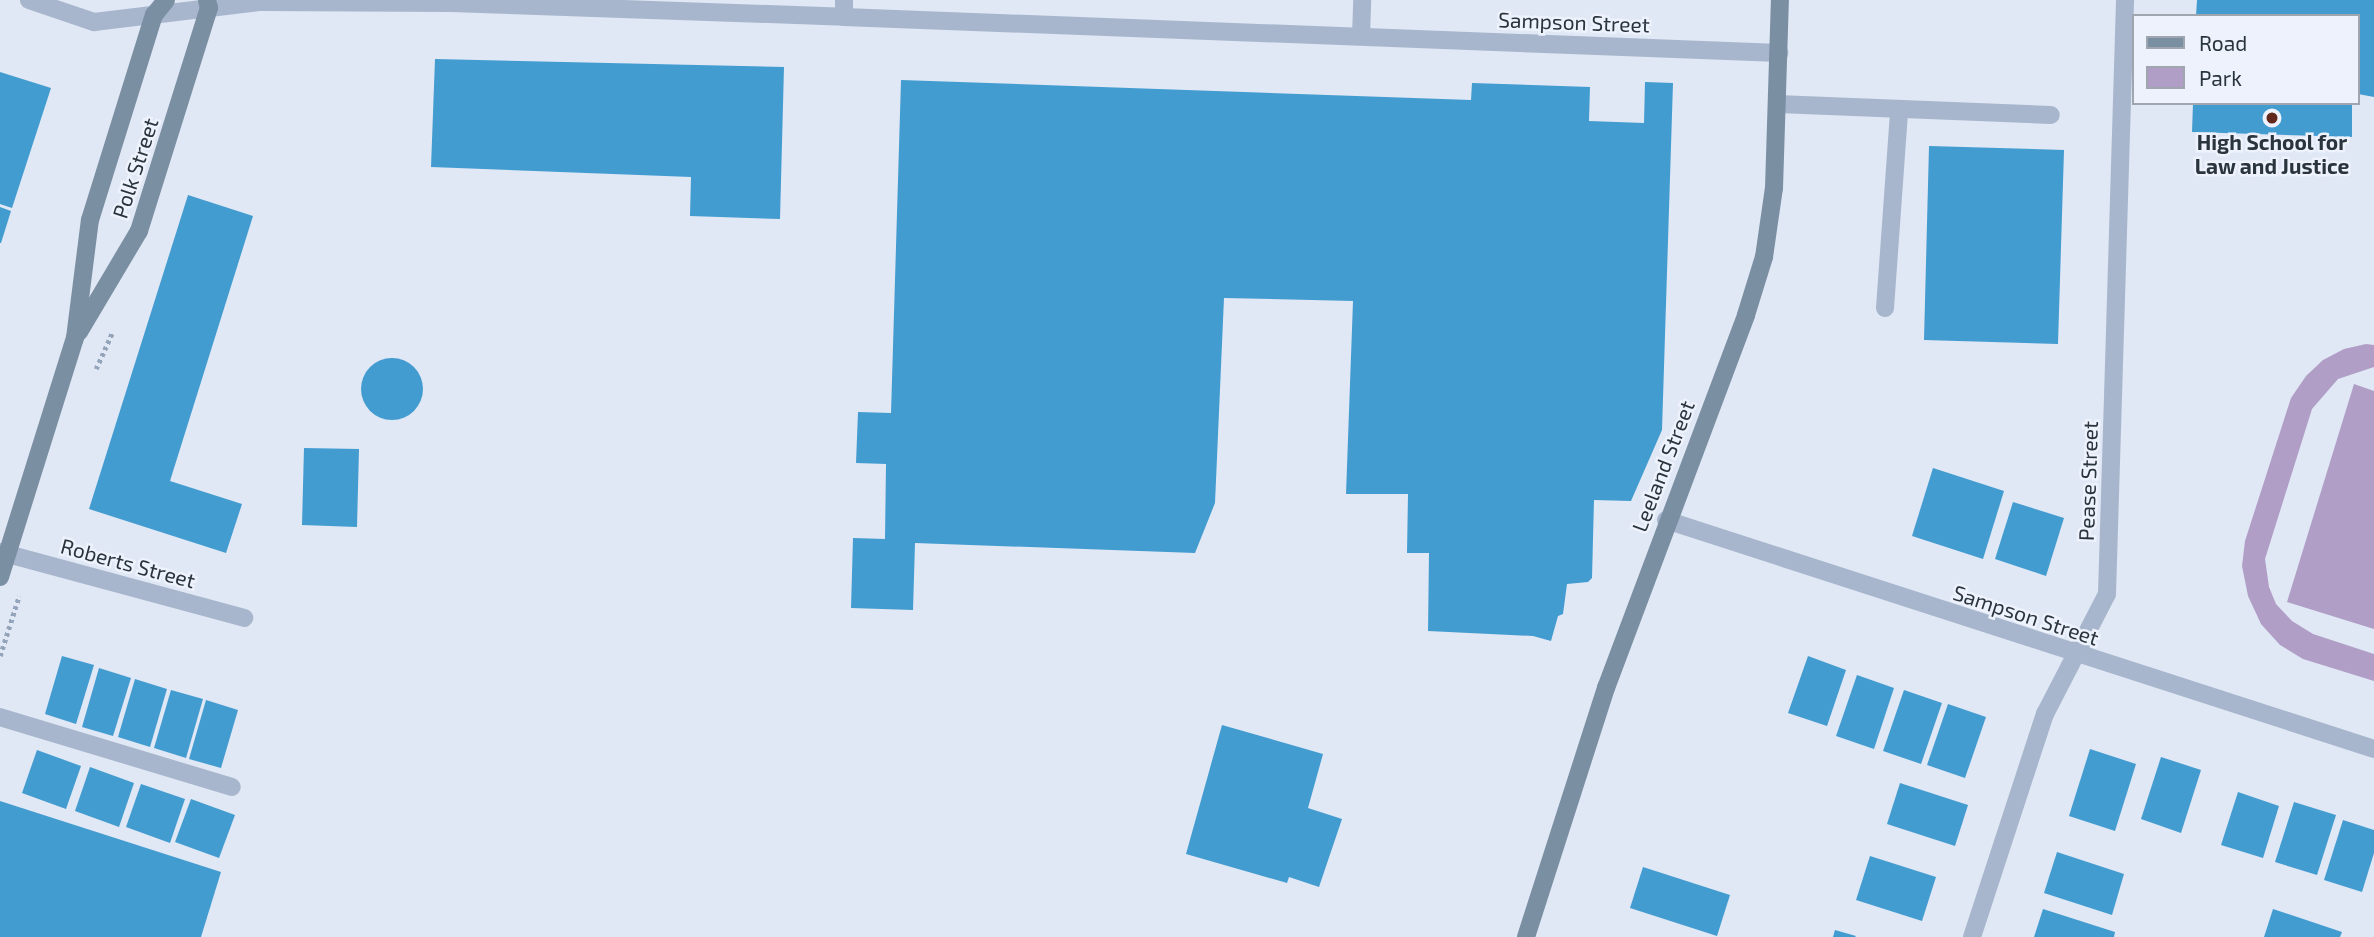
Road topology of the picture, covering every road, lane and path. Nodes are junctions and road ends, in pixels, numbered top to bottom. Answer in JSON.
{"nodes":[{"id":1,"x":29,"y":0,"type":"edge"},
{"id":2,"x":166,"y":0,"type":"edge"},
{"id":3,"x":1362,"y":0,"type":"edge"},
{"id":4,"x":1780,"y":0,"type":"edge"},
{"id":5,"x":2125,"y":0,"type":"edge"},
{"id":6,"x":451,"y":2,"type":"edge"},
{"id":7,"x":208,"y":4,"type":"edge"},
{"id":8,"x":844,"y":8,"type":"edge"},
{"id":9,"x":154,"y":15,"type":"junction"},
{"id":10,"x":1361,"y":36,"type":"junction"},
{"id":11,"x":1779,"y":53,"type":"junction"},
{"id":12,"x":1777,"y":104,"type":"junction"},
{"id":13,"x":1899,"y":111,"type":"junction"},
{"id":14,"x":2051,"y":115,"type":"dead end"},
{"id":15,"x":1885,"y":308,"type":"dead end"},
{"id":16,"x":75,"y":338,"type":"junction"},
{"id":17,"x":1666,"y":520,"type":"junction"},
{"id":18,"x":4,"y":554,"type":"edge"},
{"id":19,"x":0,"y":577,"type":"edge"},
{"id":20,"x":244,"y":618,"type":"dead end"},
{"id":21,"x":2075,"y":655,"type":"junction"},
{"id":22,"x":0,"y":717,"type":"edge"},
{"id":23,"x":2374,"y":749,"type":"edge"},
{"id":24,"x":232,"y":788,"type":"dead end"},
{"id":25,"x":1526,"y":937,"type":"edge"},
{"id":26,"x":1972,"y":937,"type":"edge"}],
"edges":[{"from":1,"to":9,"type":"street","name":"Sampson Street"},
{"from":2,"to":9,"type":"main road","name":"Polk Street"},
{"from":3,"to":10,"type":"street"},
{"from":4,"to":11,"type":"main road","name":"Leeland Street"},
{"from":5,"to":21,"type":"street","name":"Pease Street"},
{"from":6,"to":7,"type":"street","name":"Sampson Street"},
{"from":6,"to":8,"type":"street","name":"Sampson Street"},
{"from":7,"to":9,"type":"street","name":"Sampson Street"},
{"from":7,"to":16,"type":"main road","name":"Polk Street"},
{"from":8,"to":10,"type":"street","name":"Sampson Street"},
{"from":9,"to":16,"type":"main road","name":"Polk Street"},
{"from":10,"to":11,"type":"street","name":"Sampson Street"},
{"from":11,"to":12,"type":"main road","name":"Leeland Street"},
{"from":12,"to":13,"type":"street"},
{"from":12,"to":17,"type":"main road","name":"Leeland Street"},
{"from":13,"to":14,"type":"street"},
{"from":13,"to":15,"type":"street"},
{"from":16,"to":18,"type":"main road","name":"Polk Street"},
{"from":17,"to":21,"type":"street","name":"Sampson Street"},
{"from":17,"to":25,"type":"main road","name":"Leeland Street"},
{"from":18,"to":19,"type":"main road","name":"Polk Street"},
{"from":18,"to":20,"type":"street","name":"Roberts Street"},
{"from":21,"to":23,"type":"street","name":"Sampson Street"},
{"from":21,"to":26,"type":"street","name":"Pease Street"},
{"from":22,"to":24,"type":"street"}]}
